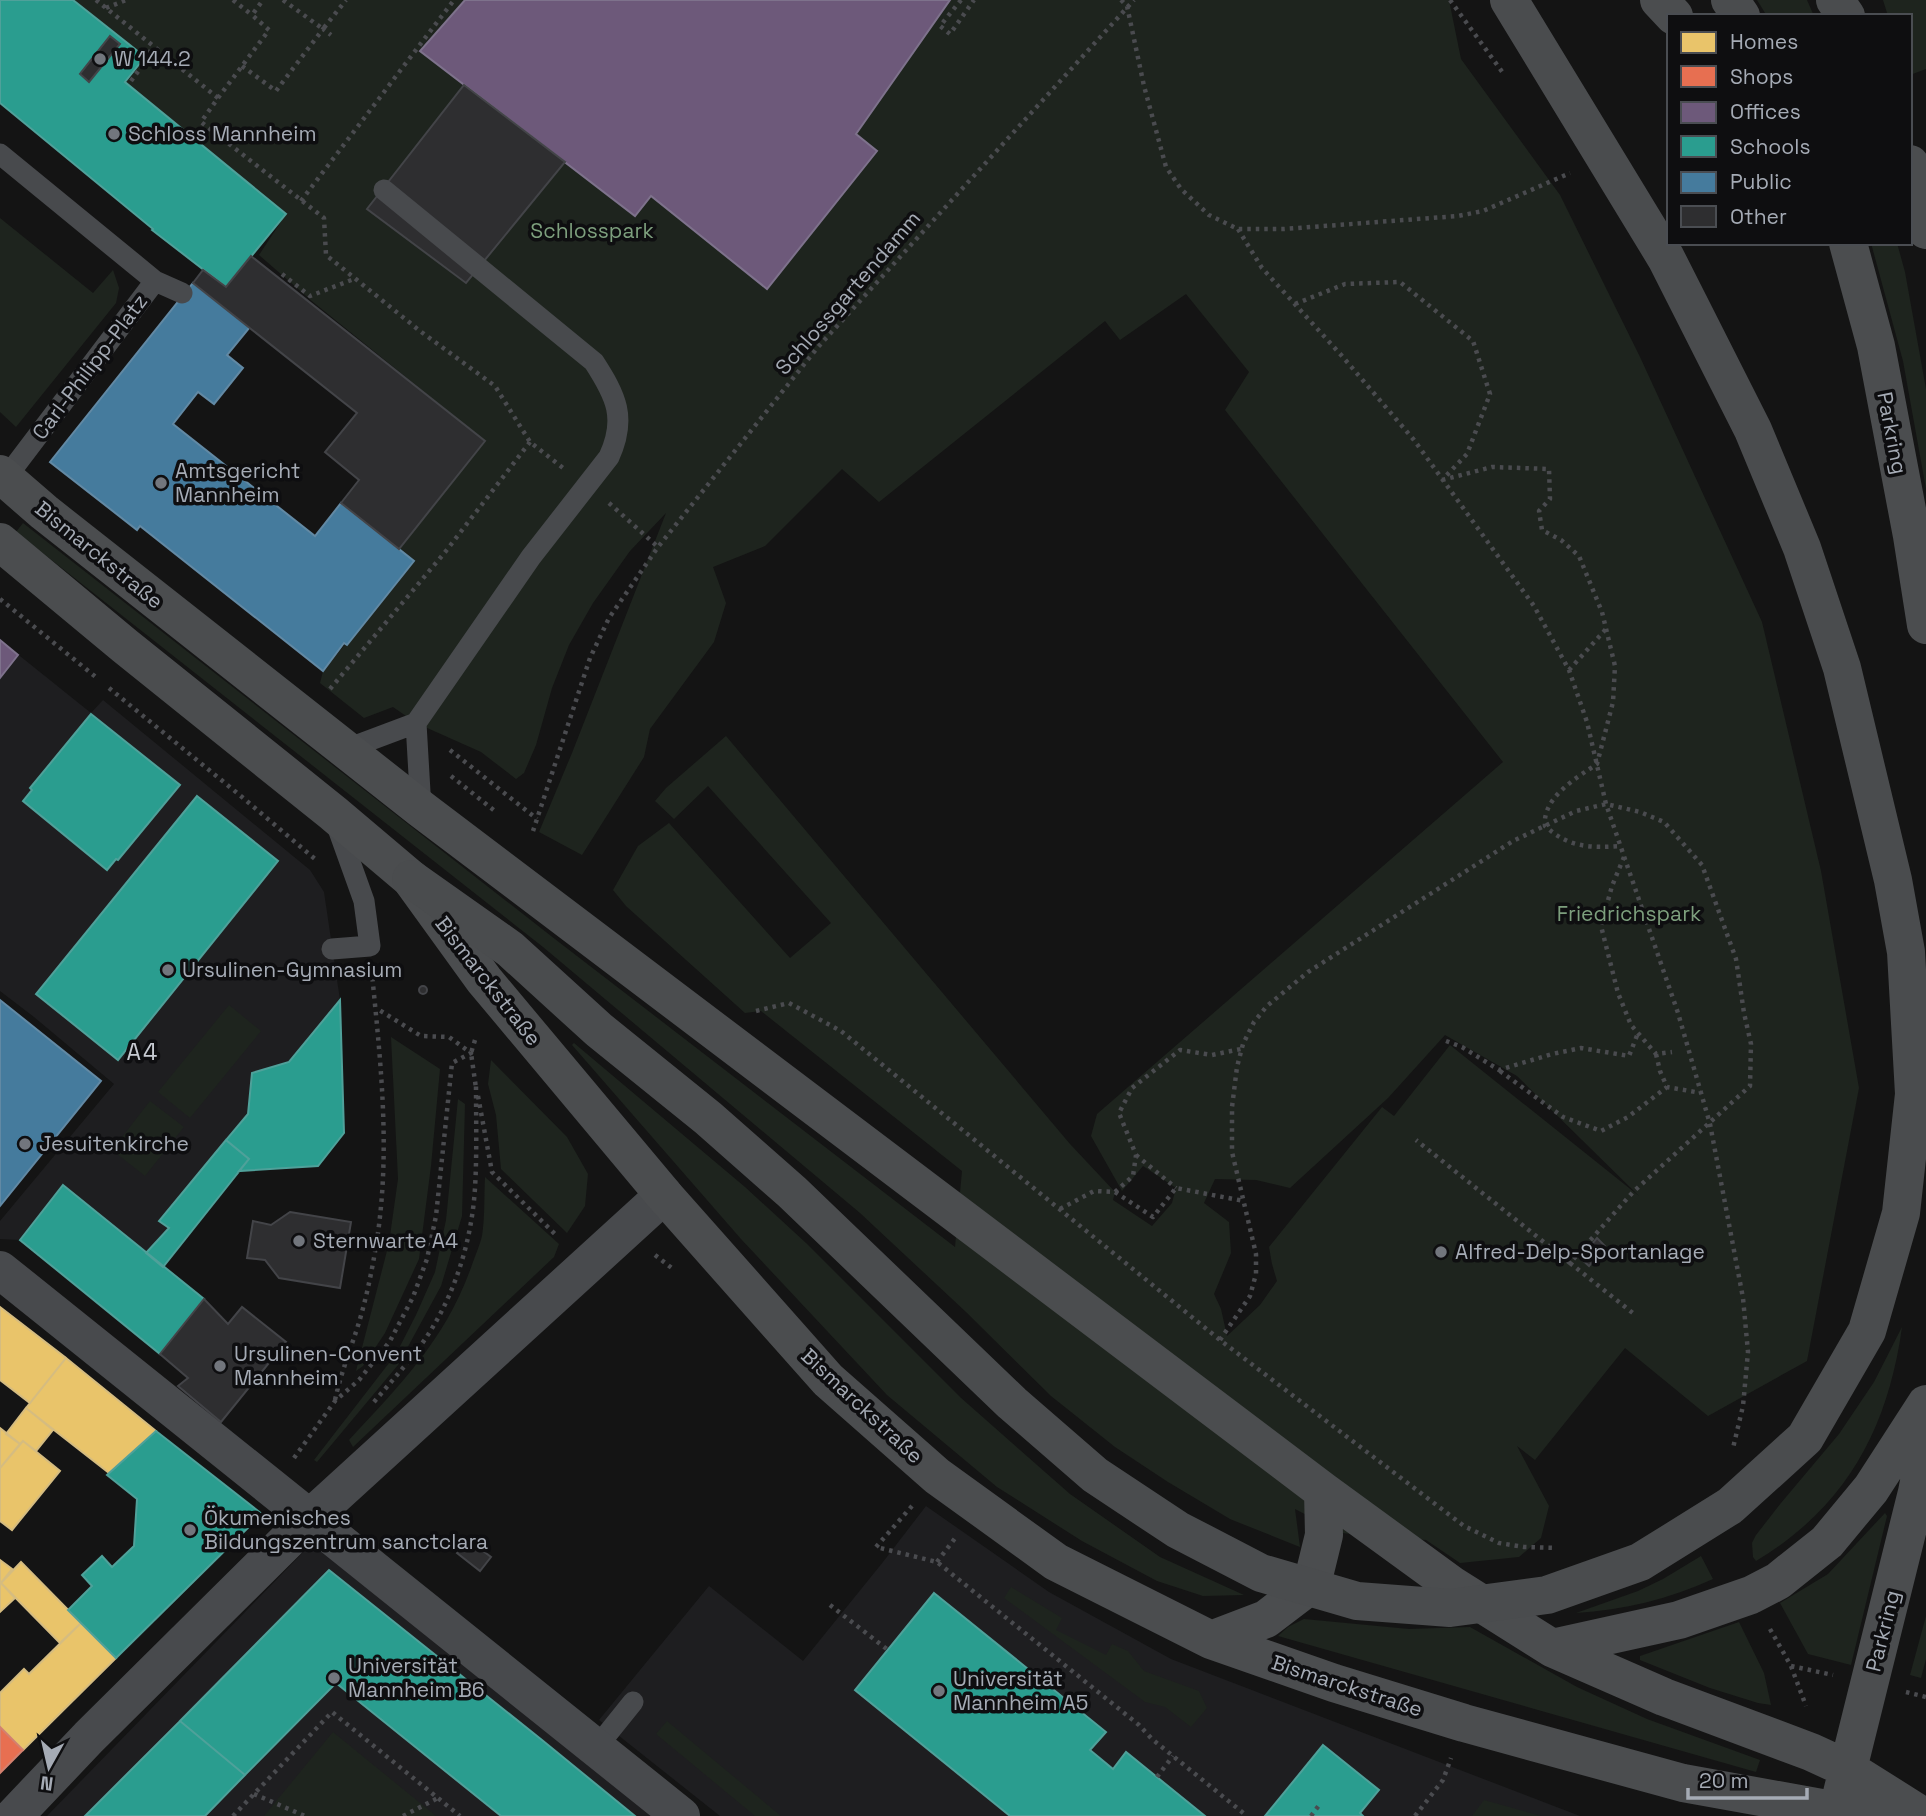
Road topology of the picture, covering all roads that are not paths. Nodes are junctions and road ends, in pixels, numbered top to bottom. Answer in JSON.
{"nodes":[{"id":1,"x":1509,"y":0,"type":"edge"},
{"id":2,"x":1659,"y":0,"type":"edge"},
{"id":3,"x":1672,"y":14,"type":"edge"},
{"id":4,"x":0,"y":154,"type":"edge"},
{"id":5,"x":1912,"y":172,"type":"edge"},
{"id":6,"x":384,"y":190,"type":"dead end"},
{"id":7,"x":1926,"y":230,"type":"edge"},
{"id":8,"x":1849,"y":245,"type":"edge"},
{"id":9,"x":155,"y":281,"type":"junction"},
{"id":10,"x":182,"y":293,"type":"dead end"},
{"id":11,"x":2,"y":476,"type":"edge"},
{"id":12,"x":0,"y":542,"type":"edge"},
{"id":13,"x":1926,"y":625,"type":"edge"},
{"id":14,"x":416,"y":723,"type":"junction"},
{"id":15,"x":344,"y":750,"type":"junction"},
{"id":16,"x":421,"y":809,"type":"junction"},
{"id":17,"x":333,"y":813,"type":"junction"},
{"id":18,"x":411,"y":879,"type":"junction"},
{"id":19,"x":332,"y":949,"type":"dead end"},
{"id":20,"x":664,"y":1195,"type":"junction"},
{"id":21,"x":0,"y":1270,"type":"edge"},
{"id":22,"x":1926,"y":1404,"type":"edge"},
{"id":23,"x":1926,"y":1445,"type":"edge"},
{"id":24,"x":1323,"y":1490,"type":"junction"},
{"id":25,"x":310,"y":1518,"type":"junction"},
{"id":26,"x":1211,"y":1640,"type":"junction"},
{"id":27,"x":1552,"y":1648,"type":"junction"},
{"id":28,"x":633,"y":1702,"type":"dead end"},
{"id":29,"x":596,"y":1748,"type":"junction"},
{"id":30,"x":1848,"y":1769,"type":"junction"},
{"id":31,"x":1683,"y":1783,"type":"junction"},
{"id":32,"x":1837,"y":1814,"type":"edge"},
{"id":33,"x":1925,"y":1815,"type":"edge"},
{"id":34,"x":14,"y":1816,"type":"edge"},
{"id":35,"x":681,"y":1816,"type":"edge"},
{"id":36,"x":1713,"y":1816,"type":"edge"},
{"id":37,"x":1906,"y":1816,"type":"edge"}],
"edges":[{"from":1,"to":18,"type":"highway"},
{"from":2,"to":3,"type":"main road"},
{"from":4,"to":9,"type":"lane","name":"Carl-Philipp-Platz"},
{"from":5,"to":7,"type":"main road"},
{"from":6,"to":14,"type":"lane"},
{"from":8,"to":13,"type":"main road","name":"Parkring"},
{"from":9,"to":10,"type":"lane"},
{"from":9,"to":11,"type":"lane","name":"Carl-Philipp-Platz"},
{"from":11,"to":15,"type":"main road","name":"Bismarckstraße"},
{"from":12,"to":17,"type":"main road","name":"Bismarckstraße"},
{"from":14,"to":15,"type":"lane"},
{"from":14,"to":16,"type":"lane"},
{"from":15,"to":16,"type":"main road","name":"Bismarckstraße"},
{"from":16,"to":24,"type":"main road","name":"Bismarckstraße"},
{"from":17,"to":18,"type":"main road","name":"Bismarckstraße"},
{"from":17,"to":19,"type":"lane"},
{"from":18,"to":20,"type":"main road","name":"Bismarckstraße"},
{"from":20,"to":25,"type":"street"},
{"from":20,"to":26,"type":"main road","name":"Bismarckstraße"},
{"from":21,"to":25,"type":"street"},
{"from":22,"to":27,"type":"main road"},
{"from":23,"to":30,"type":"main road","name":"Parkring"},
{"from":24,"to":26,"type":"main road"},
{"from":24,"to":27,"type":"main road","name":"Bismarckstraße"},
{"from":25,"to":29,"type":"street"},
{"from":25,"to":34,"type":"street"},
{"from":26,"to":31,"type":"main road","name":"Bismarckstraße"},
{"from":27,"to":30,"type":"main road","name":"Bismarckstraße"},
{"from":28,"to":29,"type":"lane"},
{"from":29,"to":35,"type":"street"},
{"from":30,"to":32,"type":"main road","name":"Parkring"},
{"from":30,"to":33,"type":"main road","name":"Bismarckstraße"},
{"from":31,"to":32,"type":"main road","name":"Bismarckstraße"},
{"from":31,"to":36,"type":"main road"},
{"from":32,"to":37,"type":"main road","name":"Bismarckstraße"}]}
